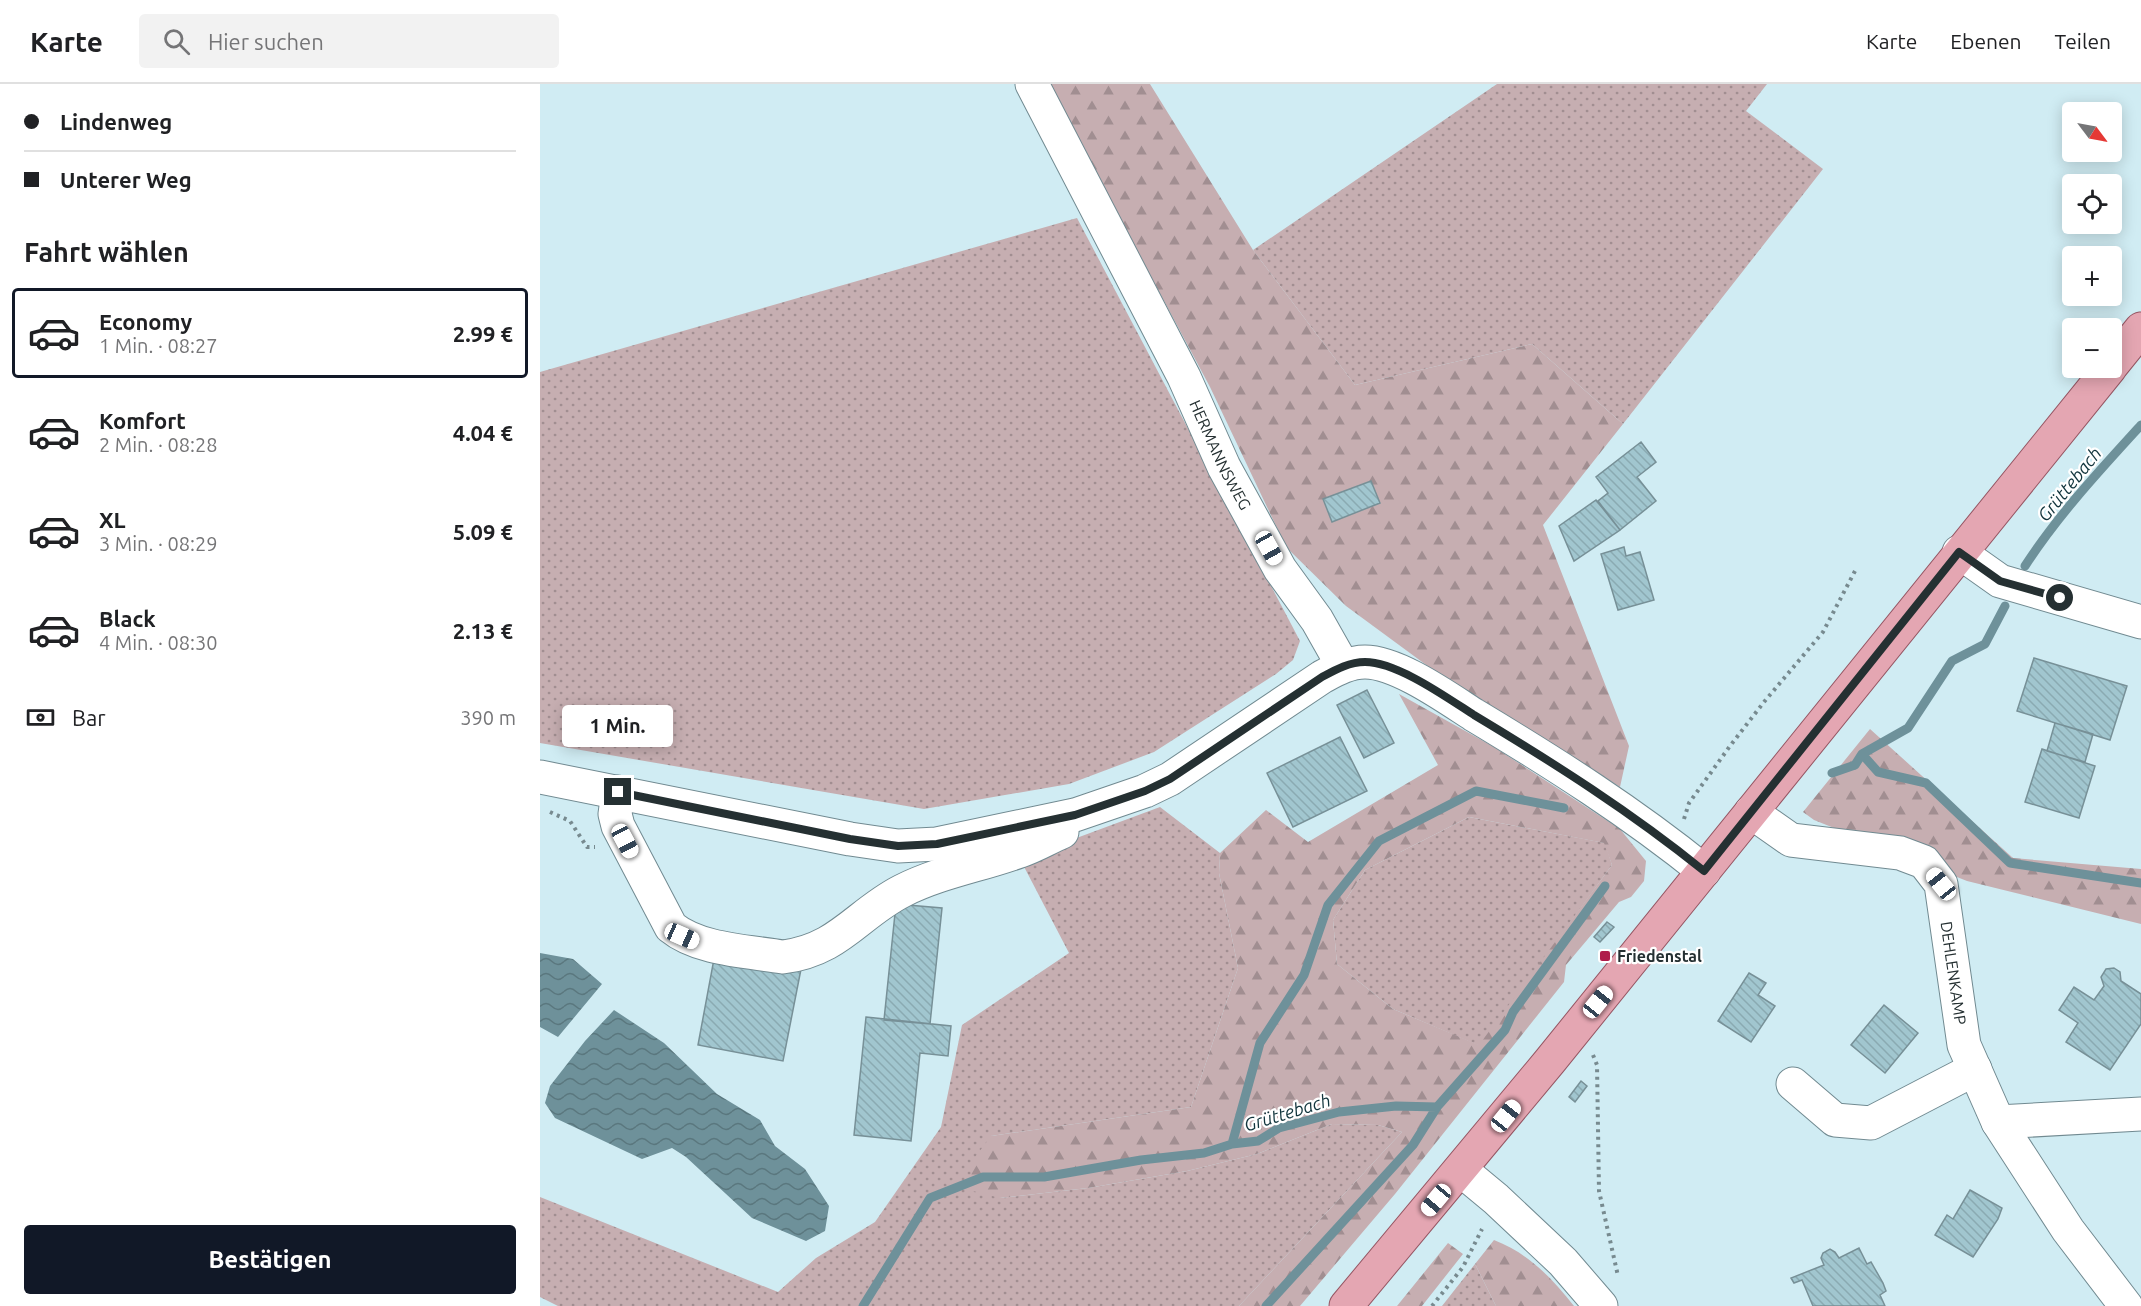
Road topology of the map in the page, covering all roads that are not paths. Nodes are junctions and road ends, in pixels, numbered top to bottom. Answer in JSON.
{"nodes":[{"id":1,"x":1032,"y":84,"type":"edge"},
{"id":2,"x":2141,"y":329,"type":"edge"},
{"id":3,"x":2122,"y":352,"type":"edge"},
{"id":4,"x":2101,"y":378,"type":"edge"},
{"id":5,"x":1959,"y":552,"type":"junction"},
{"id":6,"x":2141,"y":622,"type":"edge"},
{"id":7,"x":1343,"y":666,"type":"junction"},
{"id":8,"x":540,"y":777,"type":"edge"},
{"id":9,"x":618,"y":792,"type":"junction"},
{"id":10,"x":1751,"y":812,"type":"junction"},
{"id":11,"x":1075,"y":815,"type":"junction"},
{"id":12,"x":1704,"y":871,"type":"junction"},
{"id":13,"x":1975,"y":1069,"type":"junction"},
{"id":14,"x":1793,"y":1084,"type":"dead end"},
{"id":15,"x":2141,"y":1114,"type":"edge"},
{"id":16,"x":1998,"y":1122,"type":"junction"},
{"id":17,"x":1461,"y":1170,"type":"junction"},
{"id":18,"x":1610,"y":1294,"type":"edge"},
{"id":19,"x":1346,"y":1306,"type":"edge"},
{"id":20,"x":2126,"y":1306,"type":"edge"}],
"edges":[{"from":1,"to":7,"type":"street","name":"HERMANNSWEG"},
{"from":2,"to":3,"type":"main road"},
{"from":4,"to":5,"type":"main road"},
{"from":5,"to":6,"type":"street"},
{"from":5,"to":10,"type":"main road"},
{"from":7,"to":11,"type":"street"},
{"from":7,"to":12,"type":"street"},
{"from":8,"to":9,"type":"street"},
{"from":9,"to":11,"type":"street"},
{"from":9,"to":11,"type":"street"},
{"from":10,"to":12,"type":"main road"},
{"from":10,"to":13,"type":"street","name":"DEHLENKAMP"},
{"from":12,"to":17,"type":"main road"},
{"from":13,"to":14,"type":"street"},
{"from":13,"to":16,"type":"street","name":"DEHLENKAMP"},
{"from":15,"to":16,"type":"street"},
{"from":16,"to":20,"type":"street","name":"DEHLENKAMP"},
{"from":17,"to":18,"type":"street"},
{"from":17,"to":19,"type":"main road"}]}
